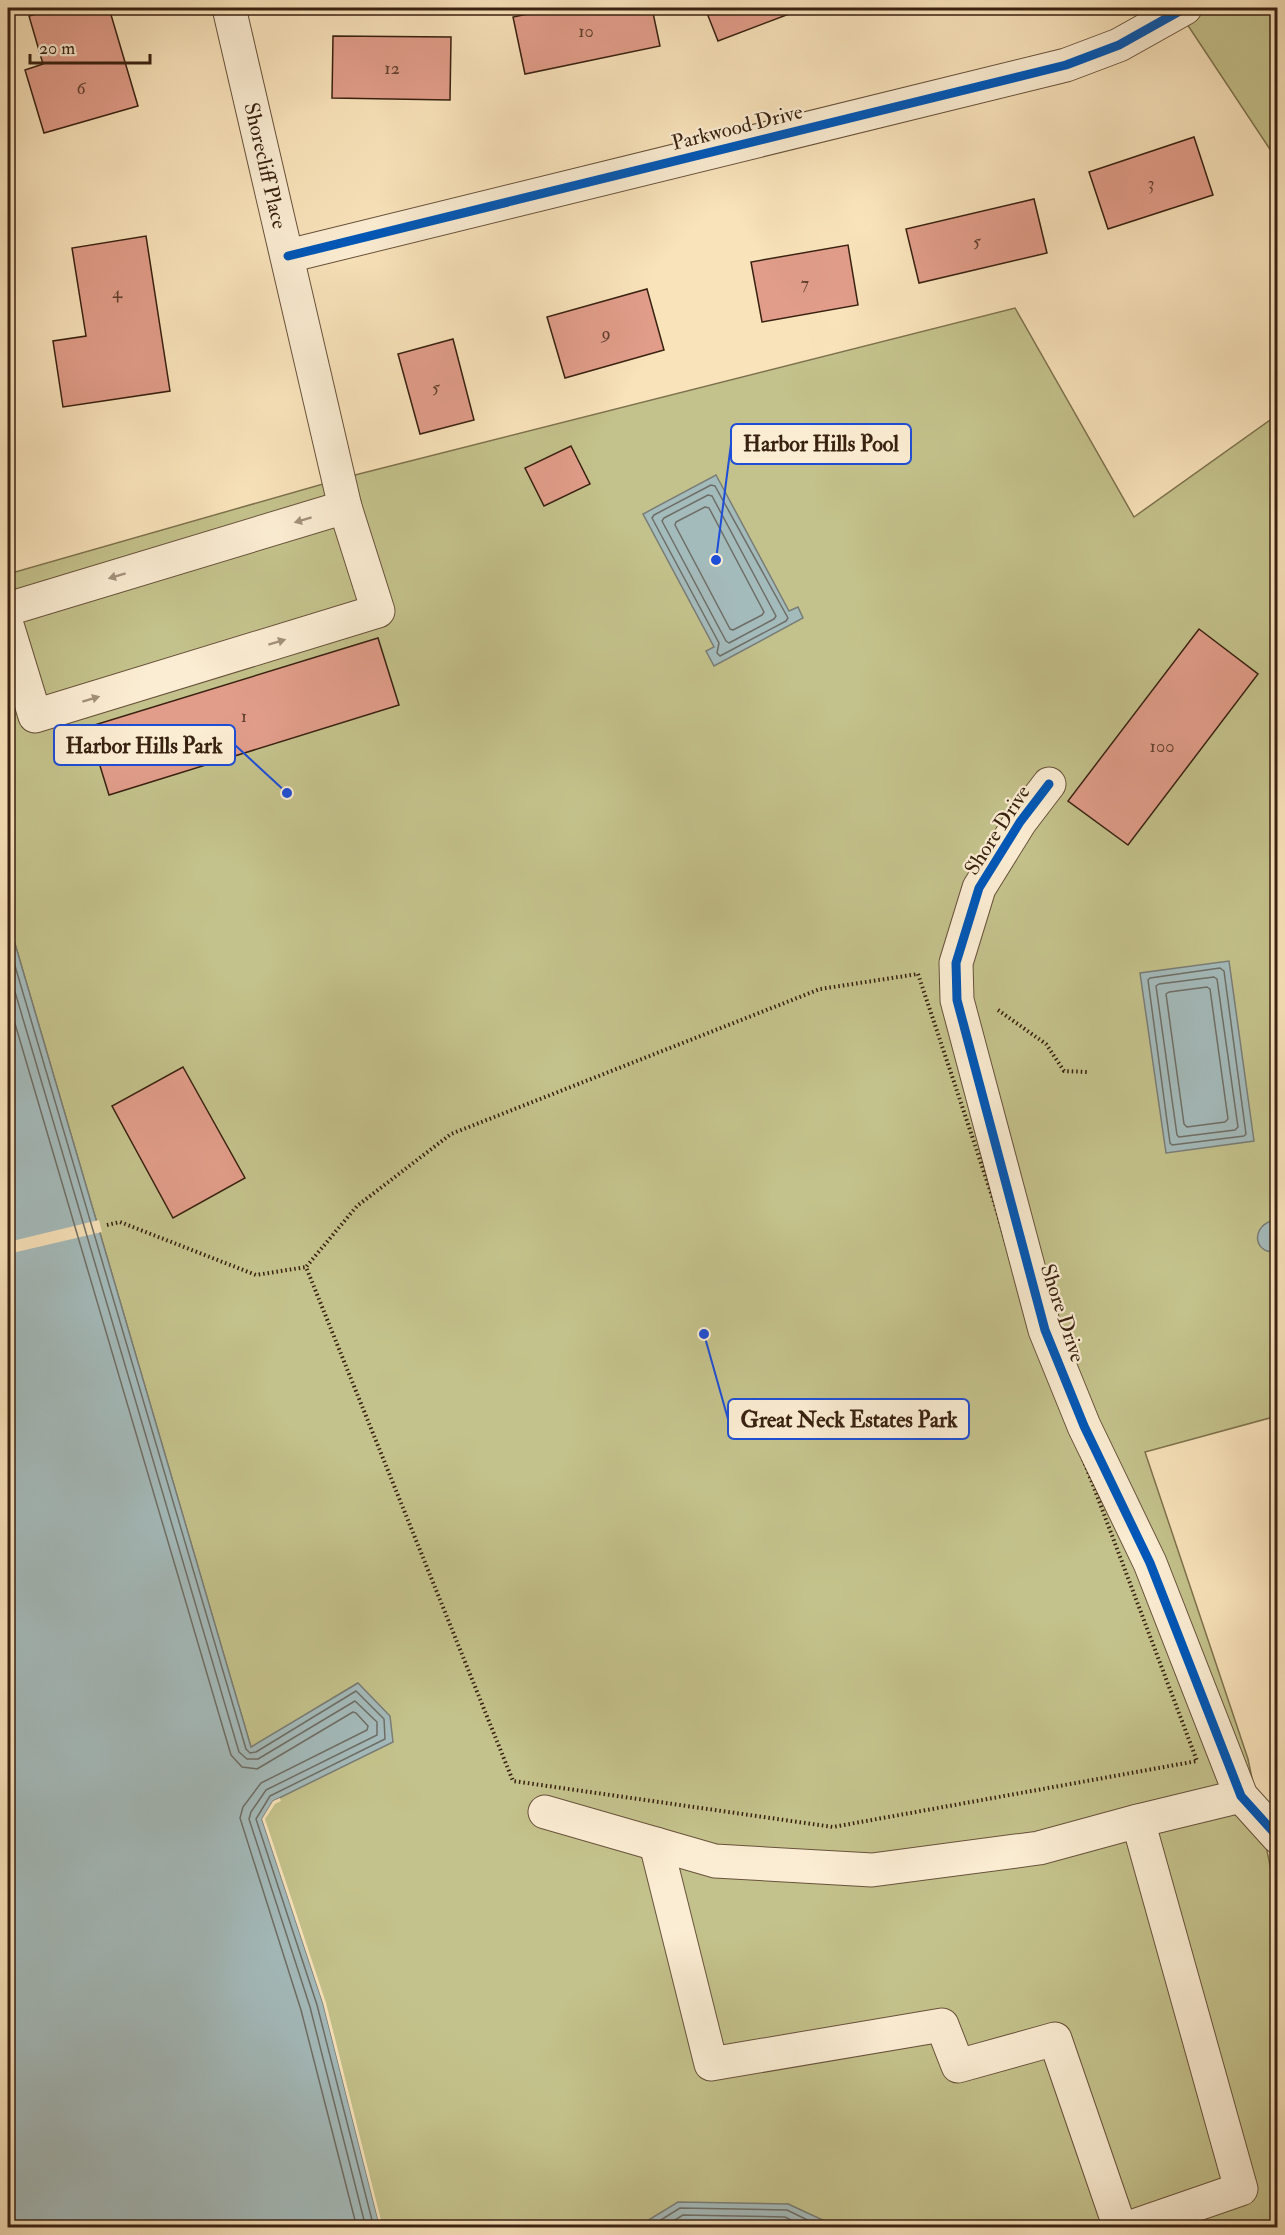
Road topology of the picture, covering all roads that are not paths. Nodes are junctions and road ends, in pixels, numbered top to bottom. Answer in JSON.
{"nodes":[{"id":1,"x":229,"y":8,"type":"edge"},
{"id":2,"x":1185,"y":8,"type":"edge"},
{"id":3,"x":288,"y":256,"type":"junction"},
{"id":4,"x":345,"y":507,"type":"junction"},
{"id":5,"x":8,"y":609,"type":"edge"},
{"id":6,"x":8,"y":628,"type":"edge"},
{"id":7,"x":1049,"y":784,"type":"dead end"},
{"id":8,"x":1241,"y":1796,"type":"junction"},
{"id":9,"x":545,"y":1812,"type":"dead end"},
{"id":10,"x":1138,"y":1821,"type":"junction"},
{"id":11,"x":1278,"y":1837,"type":"edge"},
{"id":12,"x":656,"y":1844,"type":"junction"},
{"id":13,"x":1120,"y":2228,"type":"edge"},
{"id":14,"x":1128,"y":2228,"type":"edge"}],
"edges":[{"from":1,"to":3,"type":"street","name":"Shorecliff Place"},
{"from":2,"to":3,"type":"street","name":"Parkwood Drive"},
{"from":3,"to":4,"type":"street","name":"Shorecliff Place"},
{"from":4,"to":5,"type":"street","one_way":true},
{"from":6,"to":4,"type":"street","name":"Shorecliff Place","one_way":true},
{"from":7,"to":8,"type":"street","name":"Shore Drive"},
{"from":8,"to":10,"type":"street"},
{"from":8,"to":11,"type":"street","name":"Shore Drive"},
{"from":9,"to":12,"type":"street"},
{"from":10,"to":12,"type":"street"},
{"from":10,"to":14,"type":"street"},
{"from":12,"to":13,"type":"street"}]}
